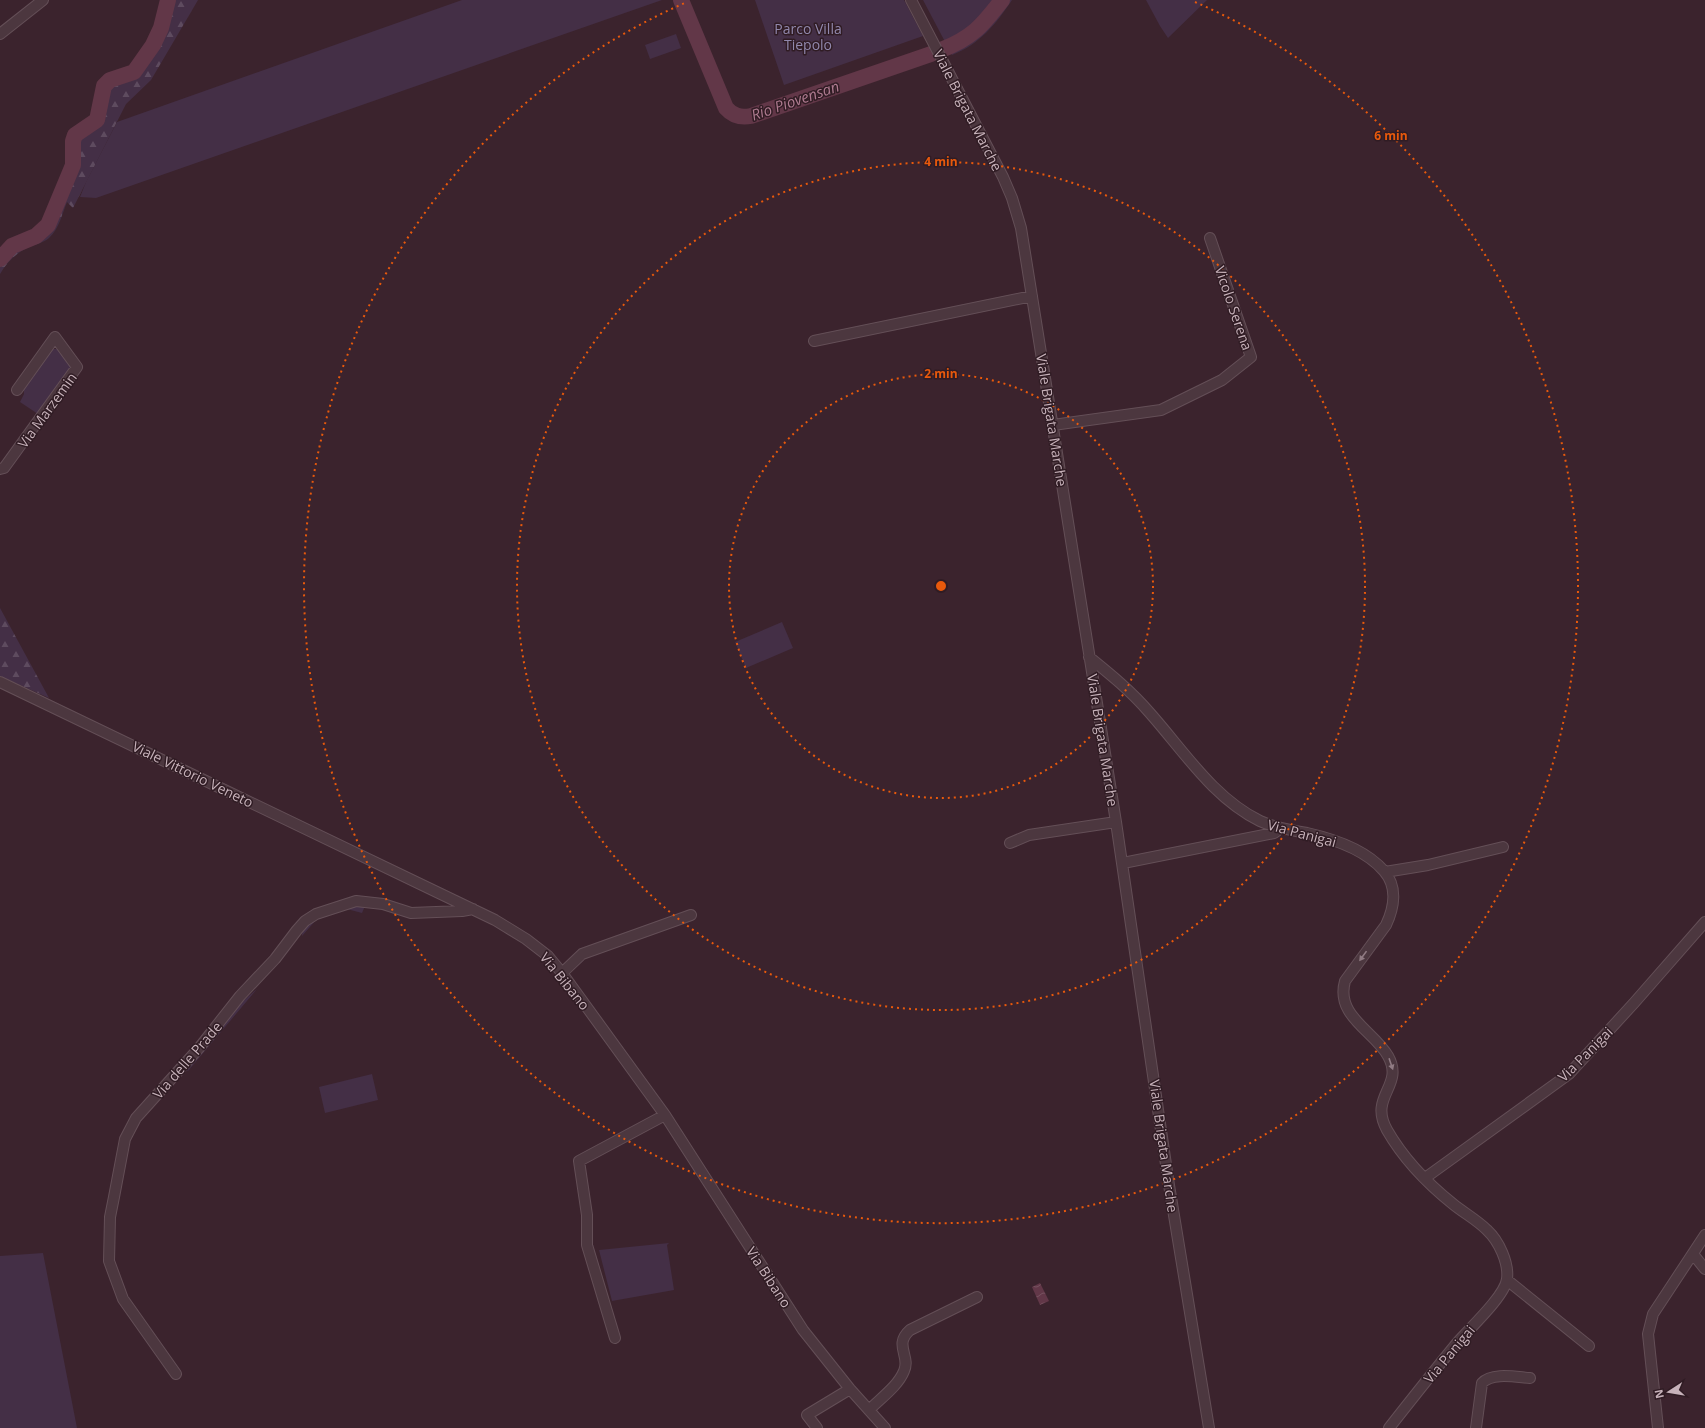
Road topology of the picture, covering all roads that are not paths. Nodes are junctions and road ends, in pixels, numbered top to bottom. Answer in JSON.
{"nodes":[{"id":1,"x":43,"y":0,"type":"edge"},
{"id":2,"x":911,"y":0,"type":"edge"},
{"id":3,"x":0,"y":34,"type":"edge"},
{"id":4,"x":1210,"y":238,"type":"dead end"},
{"id":5,"x":1032,"y":296,"type":"junction"},
{"id":6,"x":814,"y":341,"type":"dead end"},
{"id":7,"x":17,"y":390,"type":"dead end"},
{"id":8,"x":1053,"y":425,"type":"junction"},
{"id":9,"x":0,"y":469,"type":"edge"},
{"id":10,"x":1089,"y":657,"type":"junction"},
{"id":11,"x":0,"y":682,"type":"edge"},
{"id":12,"x":1116,"y":822,"type":"junction"},
{"id":13,"x":1277,"y":831,"type":"dead end"},
{"id":14,"x":1010,"y":843,"type":"dead end"},
{"id":15,"x":1503,"y":847,"type":"dead end"},
{"id":16,"x":1123,"y":863,"type":"junction"},
{"id":17,"x":385,"y":866,"type":"joint"},
{"id":18,"x":1385,"y":872,"type":"junction"},
{"id":19,"x":473,"y":909,"type":"junction"},
{"id":20,"x":691,"y":915,"type":"dead end"},
{"id":21,"x":1705,"y":922,"type":"edge"},
{"id":22,"x":562,"y":973,"type":"junction"},
{"id":23,"x":665,"y":1115,"type":"junction"},
{"id":24,"x":1425,"y":1178,"type":"junction"},
{"id":25,"x":1705,"y":1235,"type":"edge"},
{"id":26,"x":1693,"y":1254,"type":"junction"},
{"id":27,"x":1705,"y":1268,"type":"edge"},
{"id":28,"x":1507,"y":1280,"type":"junction"},
{"id":29,"x":977,"y":1297,"type":"dead end"},
{"id":30,"x":615,"y":1338,"type":"dead end"},
{"id":31,"x":1589,"y":1346,"type":"dead end"},
{"id":32,"x":176,"y":1374,"type":"dead end"},
{"id":33,"x":1530,"y":1378,"type":"dead end"},
{"id":34,"x":850,"y":1389,"type":"junction"},
{"id":35,"x":869,"y":1410,"type":"junction"},
{"id":36,"x":817,"y":1428,"type":"edge"},
{"id":37,"x":885,"y":1428,"type":"edge"},
{"id":38,"x":1209,"y":1428,"type":"edge"},
{"id":39,"x":1388,"y":1428,"type":"edge"},
{"id":40,"x":1476,"y":1428,"type":"edge"},
{"id":41,"x":1658,"y":1428,"type":"edge"}],
"edges":[{"from":1,"to":3,"type":"street"},
{"from":2,"to":5,"type":"street","name":"Viale Brigata Marche"},
{"from":4,"to":8,"type":"street","name":"Vicolo Serena"},
{"from":5,"to":6,"type":"street"},
{"from":5,"to":8,"type":"street","name":"Viale Brigata Marche"},
{"from":7,"to":9,"type":"street","name":"Via Marzemin"},
{"from":8,"to":10,"type":"street","name":"Viale Brigata Marche"},
{"from":10,"to":12,"type":"street","name":"Viale Brigata Marche"},
{"from":10,"to":18,"type":"street","name":"Via Panigai"},
{"from":11,"to":17,"type":"street","name":"Viale Vittorio Veneto"},
{"from":12,"to":14,"type":"street"},
{"from":12,"to":16,"type":"street","name":"Viale Brigata Marche"},
{"from":13,"to":16,"type":"street"},
{"from":15,"to":18,"type":"street"},
{"from":16,"to":38,"type":"street","name":"Viale Brigata Marche"},
{"from":17,"to":19,"type":"street","name":"Via Bibano"},
{"from":18,"to":24,"type":"street","name":"Via Panigai","one_way":true},
{"from":19,"to":22,"type":"street","name":"Via Bibano"},
{"from":19,"to":32,"type":"street","name":"Via delle Prade"},
{"from":20,"to":22,"type":"street"},
{"from":21,"to":24,"type":"street","name":"Via Panigai"},
{"from":22,"to":23,"type":"street","name":"Via Bibano"},
{"from":23,"to":30,"type":"street"},
{"from":23,"to":34,"type":"street","name":"Via Bibano"},
{"from":24,"to":28,"type":"street","name":"Via Panigai"},
{"from":25,"to":26,"type":"street"},
{"from":26,"to":27,"type":"street"},
{"from":26,"to":41,"type":"street"},
{"from":28,"to":31,"type":"street"},
{"from":28,"to":39,"type":"street","name":"Via Panigai"},
{"from":29,"to":35,"type":"street"},
{"from":33,"to":40,"type":"street"},
{"from":34,"to":35,"type":"street","name":"Via Bibano"},
{"from":34,"to":36,"type":"street"},
{"from":35,"to":37,"type":"street","name":"Via Bibano"}]}
